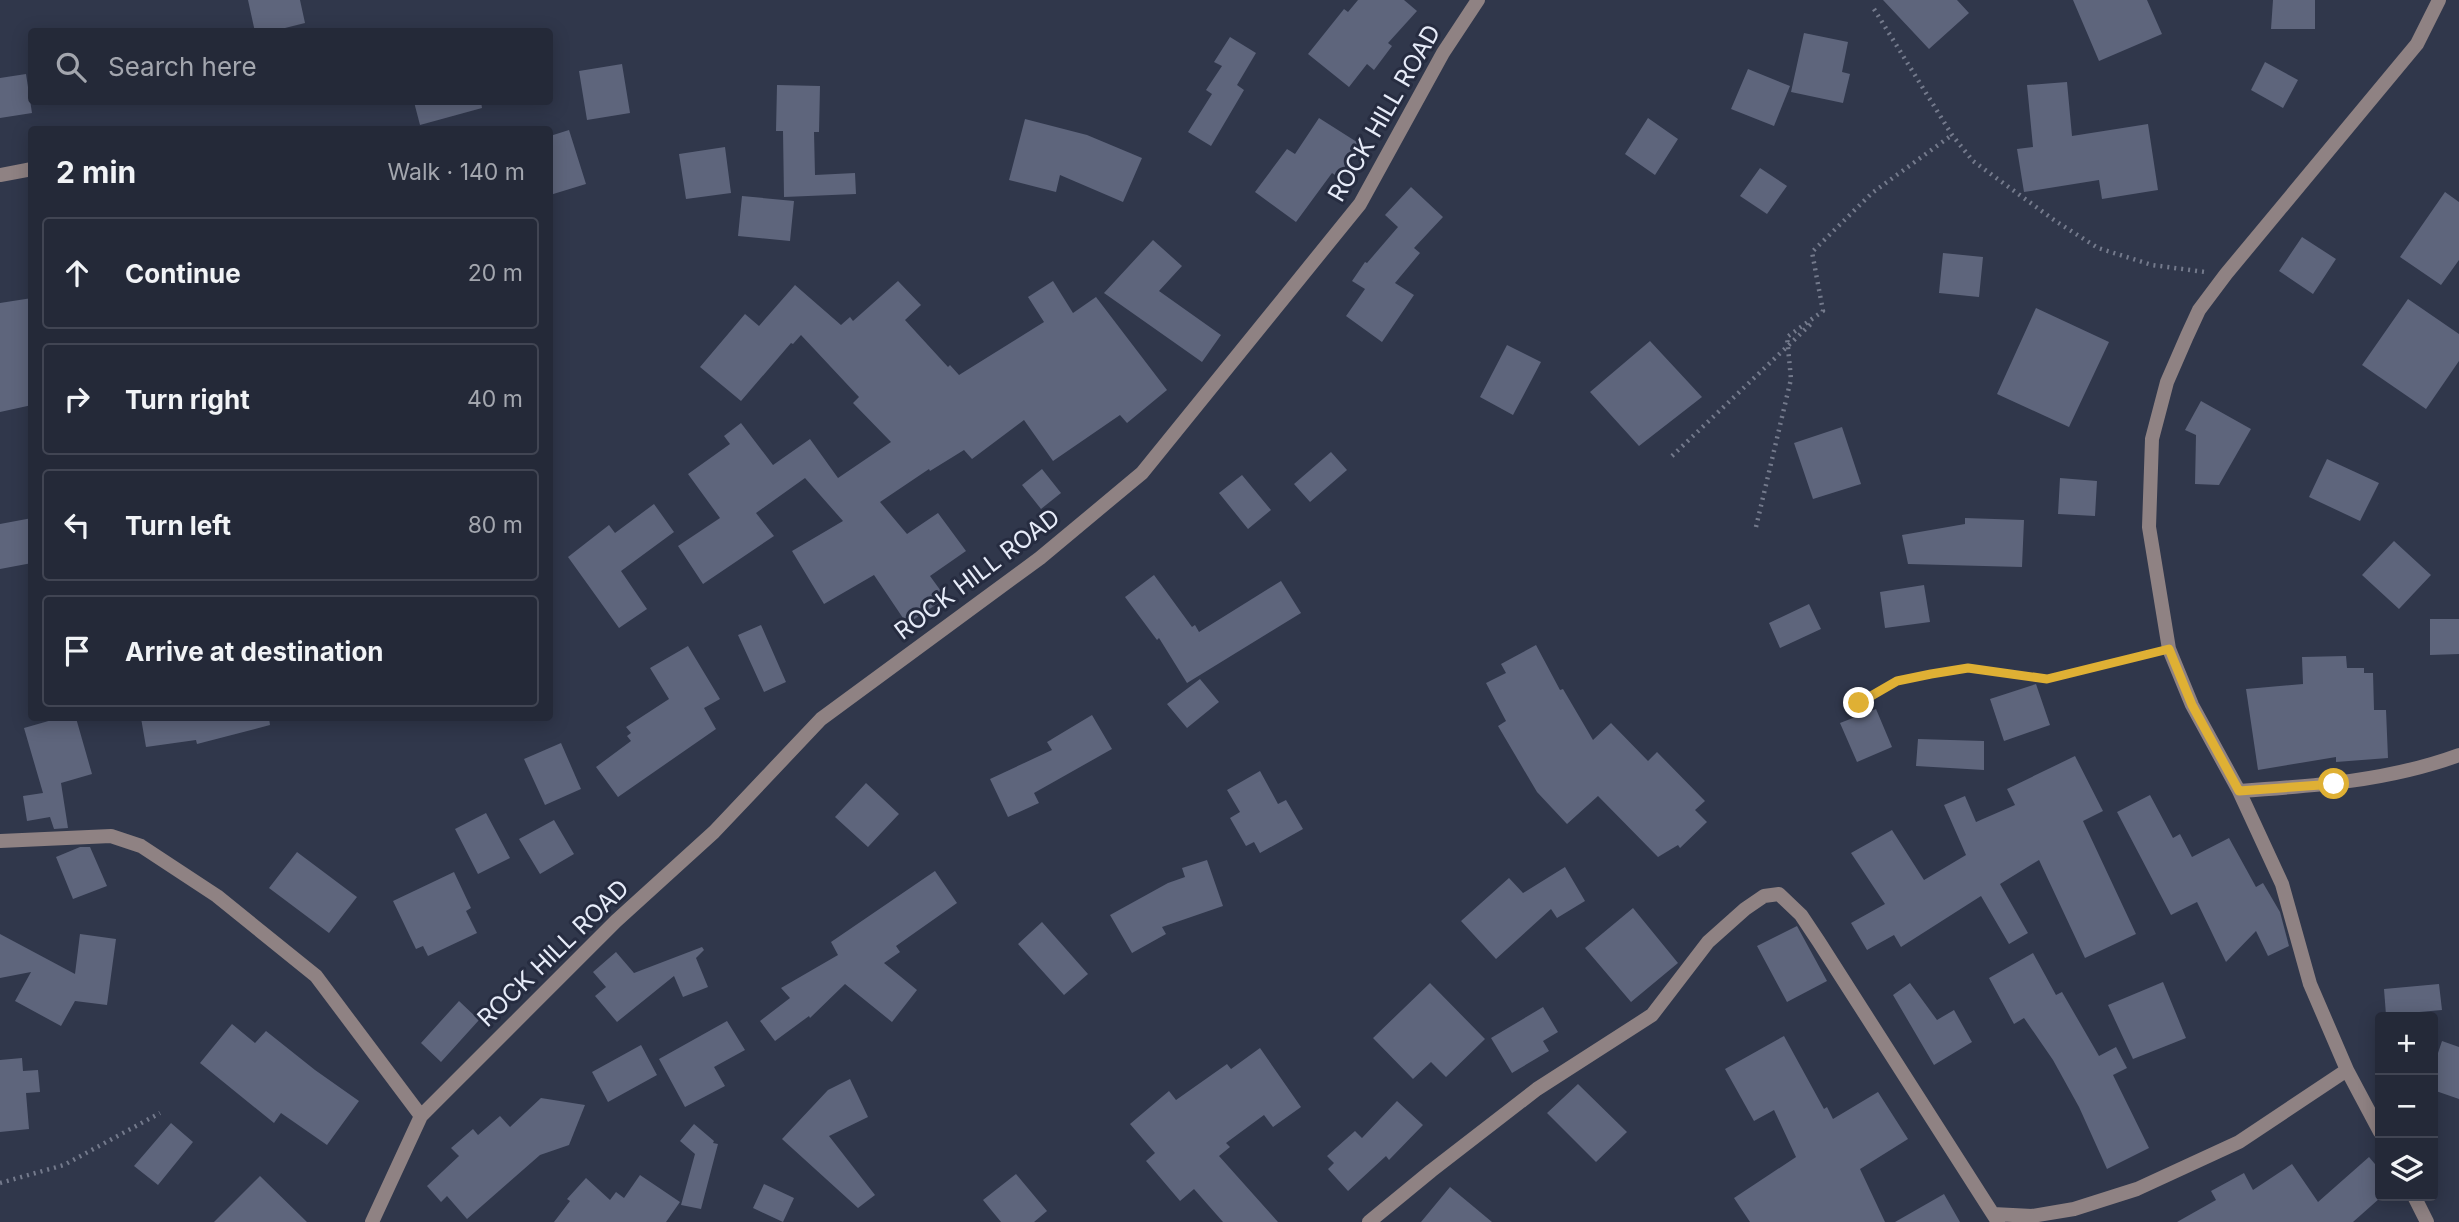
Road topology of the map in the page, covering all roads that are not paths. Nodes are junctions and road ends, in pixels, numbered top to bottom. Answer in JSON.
{"nodes":[{"id":1,"x":1478,"y":0,"type":"edge"},
{"id":2,"x":2438,"y":0,"type":"edge"},
{"id":3,"x":28,"y":170,"type":"edge"},
{"id":4,"x":0,"y":175,"type":"edge"},
{"id":5,"x":2459,"y":755,"type":"edge"},
{"id":6,"x":2239,"y":791,"type":"junction"},
{"id":7,"x":0,"y":841,"type":"edge"},
{"id":8,"x":2347,"y":1070,"type":"junction"},
{"id":9,"x":421,"y":1116,"type":"junction"},
{"id":10,"x":2375,"y":1123,"type":"edge"},
{"id":11,"x":2416,"y":1201,"type":"edge"},
{"id":12,"x":1995,"y":1218,"type":"edge"},
{"id":13,"x":372,"y":1222,"type":"edge"},
{"id":14,"x":1369,"y":1222,"type":"edge"},
{"id":15,"x":2427,"y":1222,"type":"edge"}],
"edges":[{"from":1,"to":9,"type":"street","name":"ROCK HILL ROAD"},
{"from":2,"to":6,"type":"street"},
{"from":3,"to":4,"type":"street"},
{"from":5,"to":6,"type":"street"},
{"from":6,"to":8,"type":"street"},
{"from":7,"to":9,"type":"street"},
{"from":8,"to":10,"type":"street"},
{"from":8,"to":12,"type":"street"},
{"from":9,"to":13,"type":"street"},
{"from":11,"to":15,"type":"street"},
{"from":12,"to":14,"type":"street"}]}
